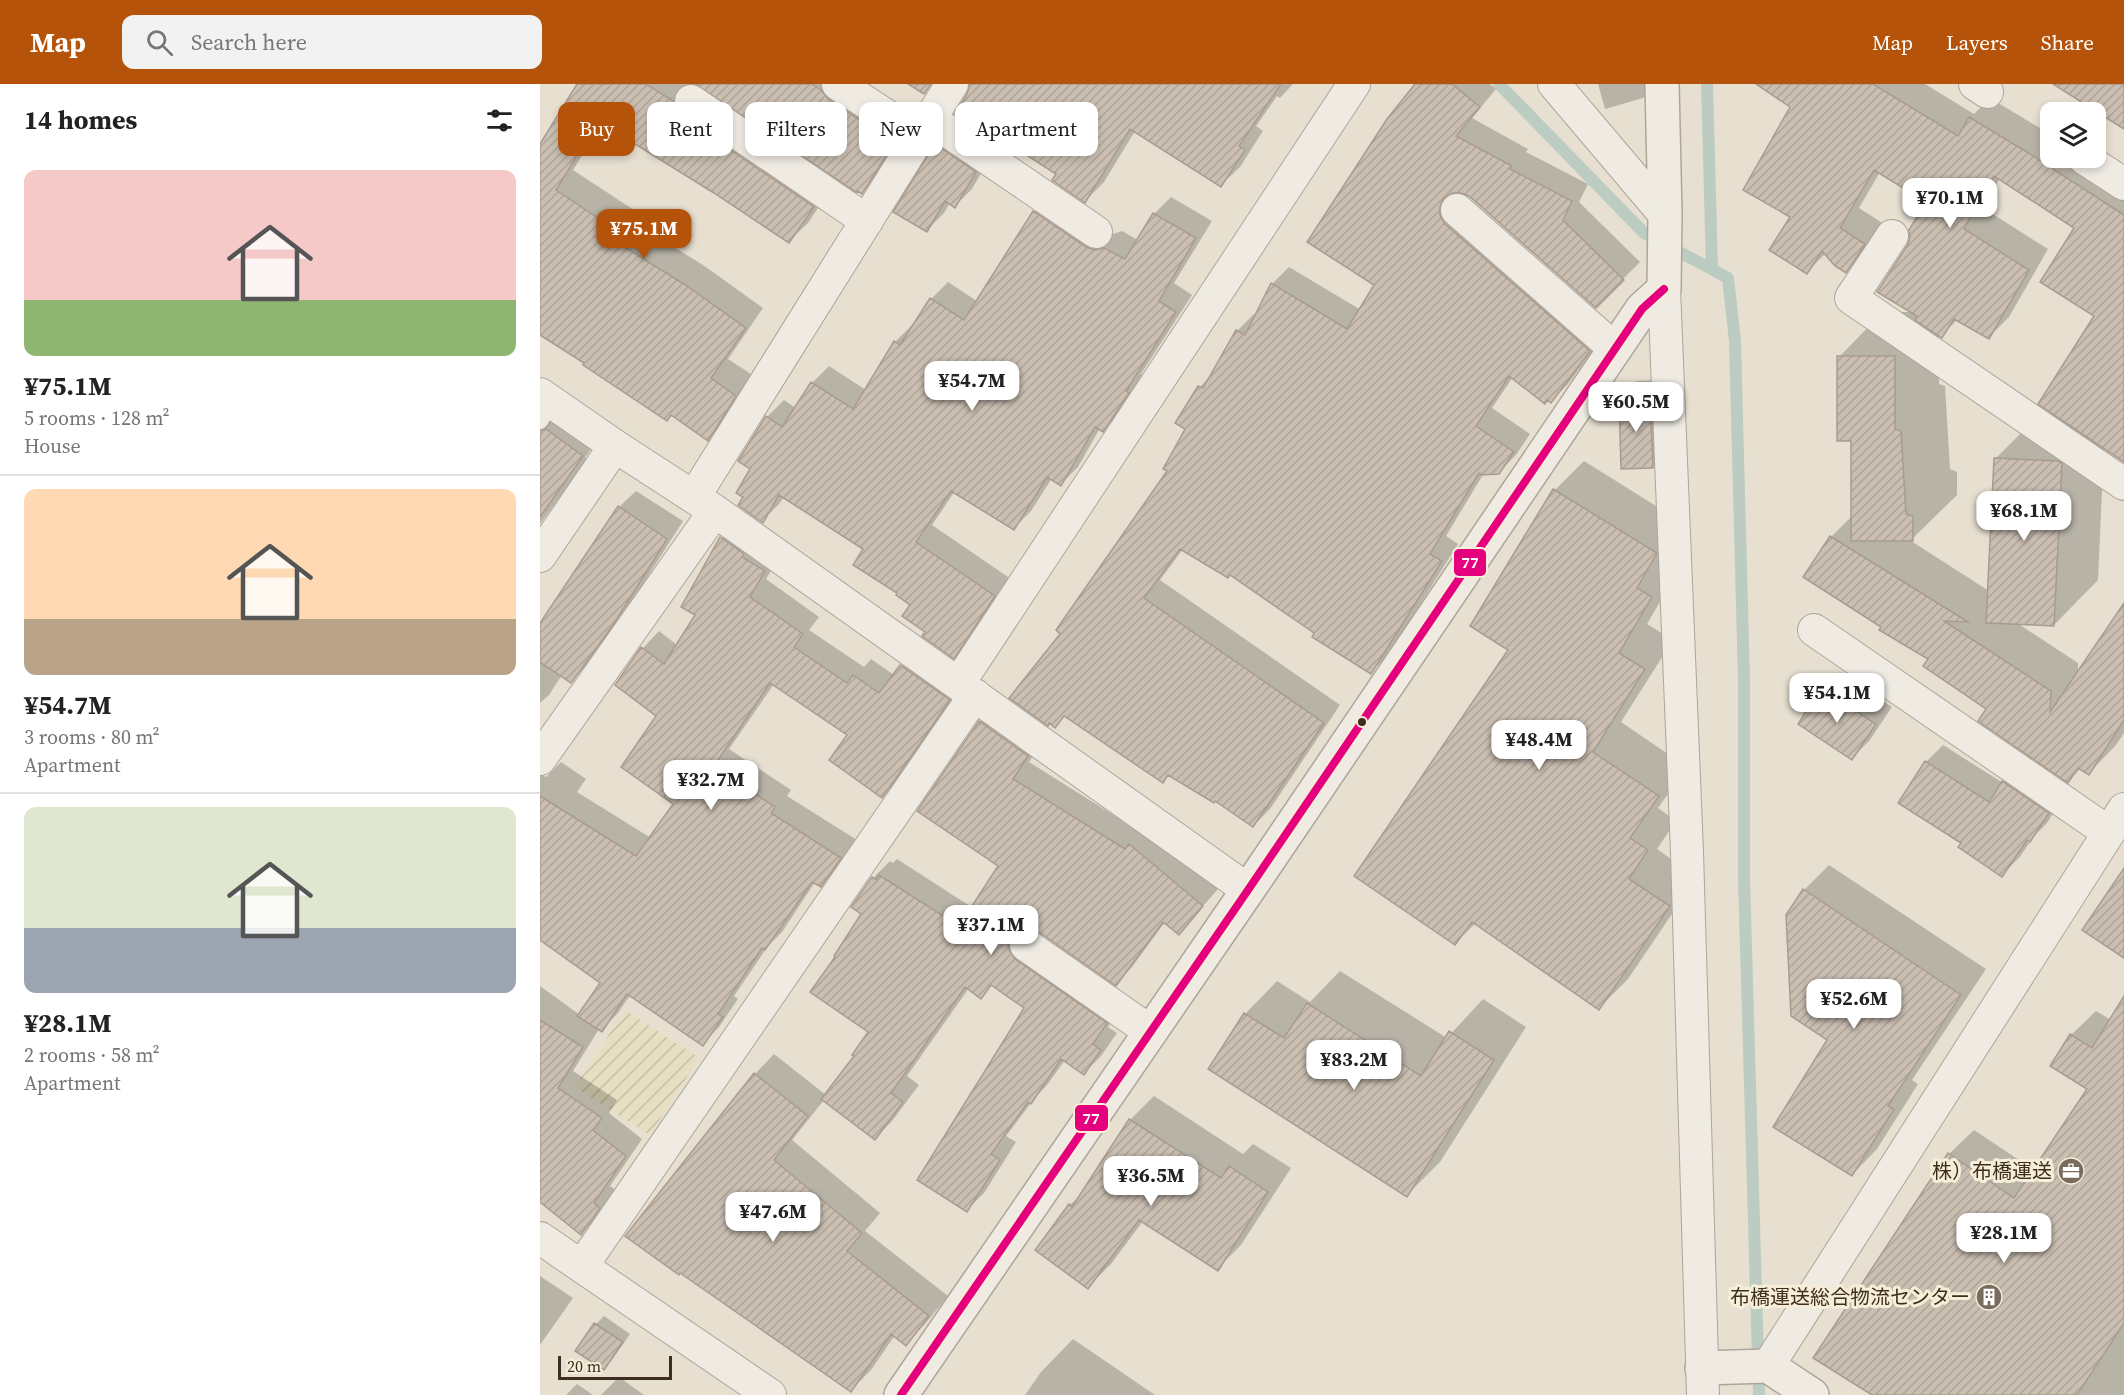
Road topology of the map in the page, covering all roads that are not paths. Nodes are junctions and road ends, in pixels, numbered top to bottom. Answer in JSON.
{"nodes":[{"id":1,"x":838,"y":84,"type":"edge"},
{"id":2,"x":952,"y":84,"type":"edge"},
{"id":3,"x":1354,"y":84,"type":"edge"},
{"id":4,"x":1554,"y":84,"type":"edge"},
{"id":5,"x":1662,"y":84,"type":"edge"},
{"id":6,"x":691,"y":101,"type":"dead end"},
{"id":7,"x":874,"y":102,"type":"edge"},
{"id":8,"x":941,"y":102,"type":"edge"},
{"id":9,"x":943,"y":139,"type":"edge"},
{"id":10,"x":908,"y":156,"type":"edge"},
{"id":11,"x":2099,"y":168,"type":"edge"},
{"id":12,"x":2124,"y":184,"type":"edge"},
{"id":13,"x":1457,"y":210,"type":"dead end"},
{"id":14,"x":1665,"y":215,"type":"junction"},
{"id":15,"x":867,"y":221,"type":"junction"},
{"id":16,"x":1096,"y":232,"type":"dead end"},
{"id":17,"x":1892,"y":236,"type":"dead end"},
{"id":18,"x":1664,"y":289,"type":"junction"},
{"id":19,"x":1615,"y":349,"type":"junction"},
{"id":20,"x":544,"y":406,"type":"edge"},
{"id":21,"x":615,"y":447,"type":"junction"},
{"id":22,"x":2124,"y":484,"type":"edge"},
{"id":23,"x":704,"y":504,"type":"junction"},
{"id":24,"x":540,"y":556,"type":"edge"},
{"id":25,"x":1814,"y":630,"type":"dead end"},
{"id":26,"x":967,"y":689,"type":"junction"},
{"id":27,"x":540,"y":759,"type":"edge"},
{"id":28,"x":2116,"y":821,"type":"edge"},
{"id":29,"x":1248,"y":890,"type":"junction"},
{"id":30,"x":1026,"y":945,"type":"dead end"},
{"id":31,"x":1151,"y":1032,"type":"junction"},
{"id":32,"x":540,"y":1238,"type":"edge"},
{"id":33,"x":582,"y":1266,"type":"junction"},
{"id":34,"x":1768,"y":1366,"type":"junction"},
{"id":35,"x":1702,"y":1382,"type":"edge"},
{"id":36,"x":770,"y":1395,"type":"edge"},
{"id":37,"x":901,"y":1395,"type":"edge"},
{"id":38,"x":1812,"y":1395,"type":"edge"}],
"edges":[{"from":1,"to":7,"type":"street"},
{"from":2,"to":8,"type":"street"},
{"from":3,"to":26,"type":"street"},
{"from":4,"to":14,"type":"street"},
{"from":5,"to":14,"type":"street"},
{"from":6,"to":15,"type":"street"},
{"from":9,"to":16,"type":"street"},
{"from":10,"to":15,"type":"street"},
{"from":11,"to":12,"type":"street"},
{"from":13,"to":19,"type":"street"},
{"from":14,"to":18,"type":"street"},
{"from":15,"to":23,"type":"street"},
{"from":17,"to":22,"type":"street"},
{"from":18,"to":19,"type":"street"},
{"from":18,"to":35,"type":"street"},
{"from":19,"to":29,"type":"street"},
{"from":20,"to":21,"type":"street"},
{"from":21,"to":23,"type":"street"},
{"from":21,"to":24,"type":"street"},
{"from":23,"to":26,"type":"street"},
{"from":23,"to":27,"type":"street"},
{"from":25,"to":28,"type":"street"},
{"from":26,"to":29,"type":"street"},
{"from":26,"to":33,"type":"street"},
{"from":28,"to":34,"type":"street"},
{"from":29,"to":31,"type":"street"},
{"from":30,"to":31,"type":"street"},
{"from":31,"to":37,"type":"street"},
{"from":32,"to":33,"type":"street"},
{"from":33,"to":36,"type":"street"},
{"from":34,"to":35,"type":"street"},
{"from":34,"to":38,"type":"street"}]}
